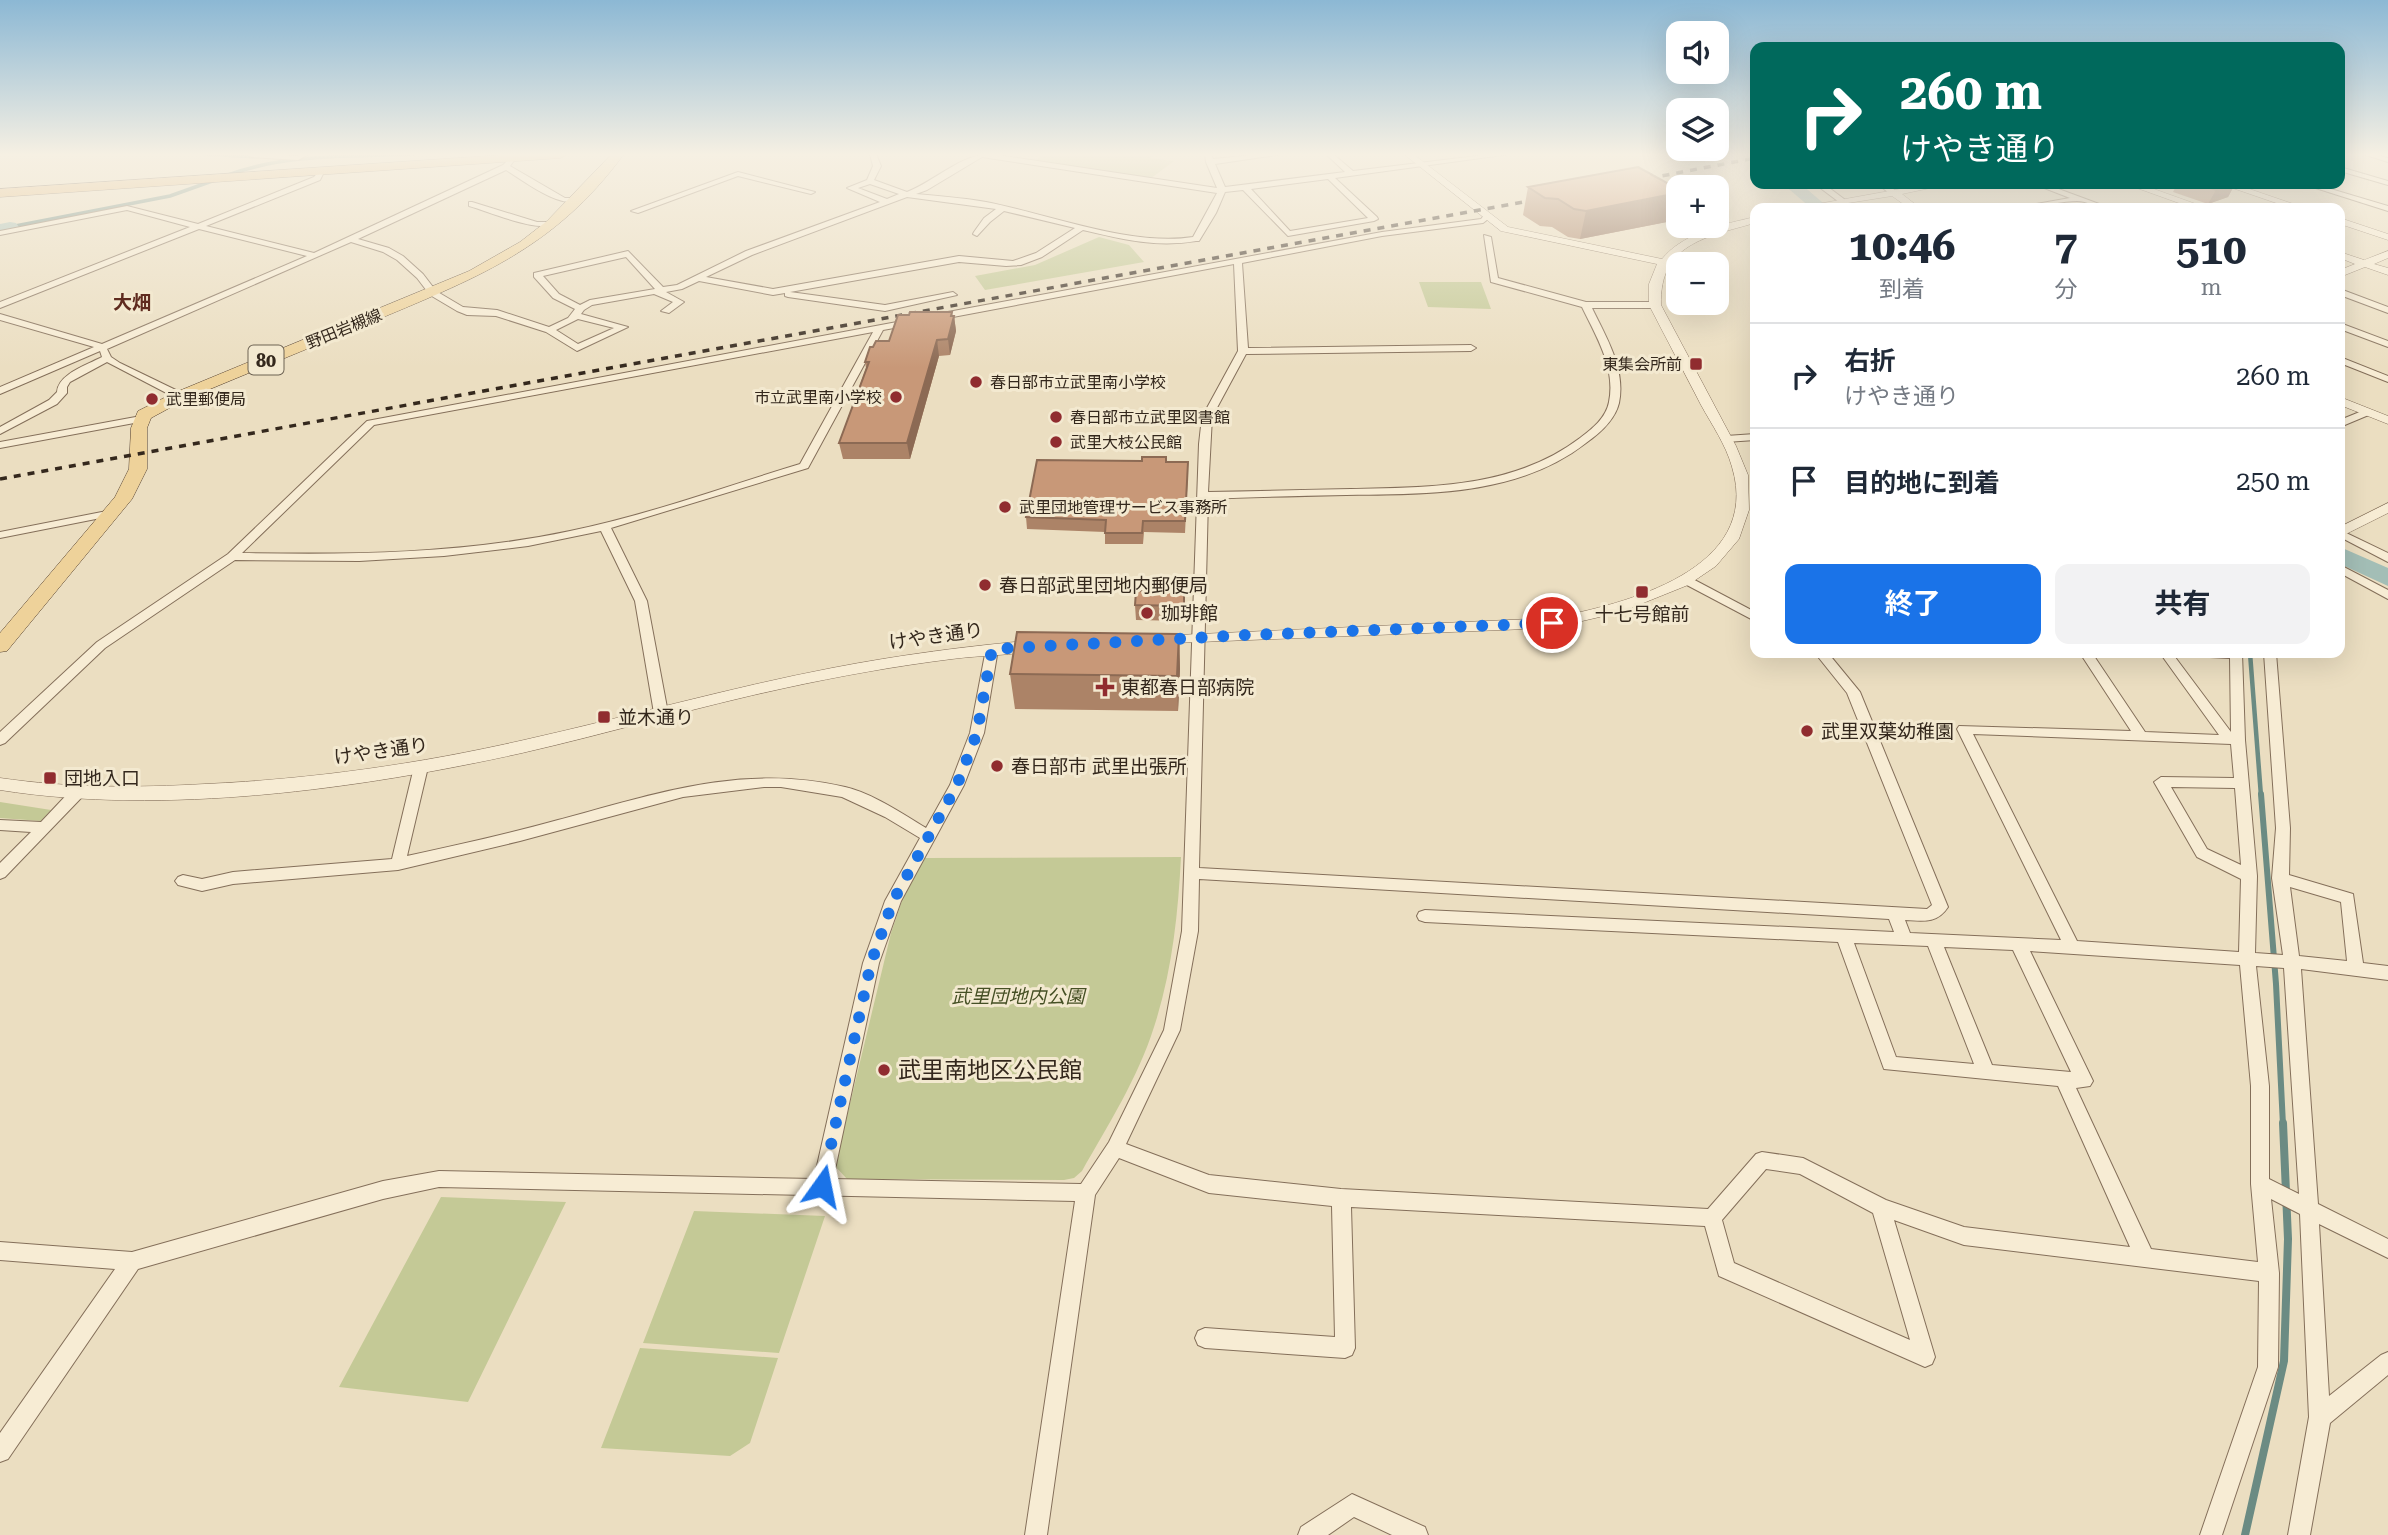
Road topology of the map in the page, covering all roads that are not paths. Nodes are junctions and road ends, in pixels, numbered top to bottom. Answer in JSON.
{"nodes":[{"id":1,"x":37,"y":226,"type":"edge"},
{"id":2,"x":198,"y":226,"type":"edge"},
{"id":3,"x":202,"y":226,"type":"edge"},
{"id":4,"x":376,"y":226,"type":"edge"},
{"id":5,"x":551,"y":226,"type":"edge"},
{"id":6,"x":824,"y":226,"type":"edge"},
{"id":7,"x":983,"y":226,"type":"edge"},
{"id":8,"x":1075,"y":226,"type":"edge"},
{"id":9,"x":1204,"y":226,"type":"edge"},
{"id":10,"x":1280,"y":226,"type":"edge"},
{"id":11,"x":1336,"y":226,"type":"edge"},
{"id":12,"x":1447,"y":226,"type":"edge"},
{"id":13,"x":1501,"y":226,"type":"edge"},
{"id":14,"x":1737,"y":226,"type":"edge"},
{"id":15,"x":2354,"y":226,"type":"edge"},
{"id":16,"x":1081,"y":227,"type":"junction"},
{"id":17,"x":1505,"y":229,"type":"junction"},
{"id":18,"x":1406,"y":231,"type":"junction"},
{"id":19,"x":0,"y":233,"type":"edge"},
{"id":20,"x":977,"y":234,"type":"dead end"},
{"id":21,"x":1487,"y":237,"type":"dead end"},
{"id":22,"x":2388,"y":237,"type":"edge"},
{"id":23,"x":348,"y":239,"type":"junction"},
{"id":24,"x":2388,"y":254,"type":"edge"},
{"id":25,"x":315,"y":256,"type":"junction"},
{"id":26,"x":2345,"y":258,"type":"edge"},
{"id":27,"x":1238,"y":261,"type":"junction"},
{"id":28,"x":1662,"y":262,"type":"junction"},
{"id":29,"x":2364,"y":264,"type":"junction"},
{"id":30,"x":2345,"y":272,"type":"edge"},
{"id":31,"x":2388,"y":272,"type":"edge"},
{"id":32,"x":697,"y":278,"type":"junction"},
{"id":33,"x":659,"y":292,"type":"junction"},
{"id":34,"x":773,"y":292,"type":"junction"},
{"id":35,"x":433,"y":293,"type":"junction"},
{"id":36,"x":2345,"y":294,"type":"edge"},
{"id":37,"x":954,"y":295,"type":"dead end"},
{"id":38,"x":1586,"y":304,"type":"junction"},
{"id":39,"x":0,"y":305,"type":"edge"},
{"id":40,"x":1655,"y":305,"type":"junction"},
{"id":41,"x":2388,"y":310,"type":"edge"},
{"id":42,"x":579,"y":312,"type":"junction"},
{"id":43,"x":666,"y":312,"type":"dead end"},
{"id":44,"x":0,"y":317,"type":"edge"},
{"id":45,"x":933,"y":318,"type":"edge"},
{"id":46,"x":920,"y":321,"type":"edge"},
{"id":47,"x":880,"y":328,"type":"junction"},
{"id":48,"x":2345,"y":328,"type":"edge"},
{"id":49,"x":549,"y":330,"type":"junction"},
{"id":50,"x":2388,"y":344,"type":"edge"},
{"id":51,"x":103,"y":347,"type":"junction"},
{"id":52,"x":1471,"y":348,"type":"dead end"},
{"id":53,"x":1243,"y":351,"type":"junction"},
{"id":54,"x":107,"y":358,"type":"junction"},
{"id":55,"x":2345,"y":362,"type":"edge"},
{"id":56,"x":2388,"y":379,"type":"edge"},
{"id":57,"x":0,"y":391,"type":"edge"},
{"id":58,"x":180,"y":396,"type":"junction"},
{"id":59,"x":2345,"y":403,"type":"edge"},
{"id":60,"x":2367,"y":412,"type":"junction"},
{"id":61,"x":141,"y":419,"type":"junction"},
{"id":62,"x":2388,"y":420,"type":"edge"},
{"id":63,"x":2345,"y":422,"type":"edge"},
{"id":64,"x":0,"y":431,"type":"edge"},
{"id":65,"x":1750,"y":438,"type":"edge"},
{"id":66,"x":1726,"y":439,"type":"junction"},
{"id":67,"x":0,"y":445,"type":"edge"},
{"id":68,"x":1202,"y":496,"type":"junction"},
{"id":69,"x":1750,"y":502,"type":"edge"},
{"id":70,"x":2386,"y":511,"type":"edge"},
{"id":71,"x":112,"y":513,"type":"junction"},
{"id":72,"x":605,"y":527,"type":"junction"},
{"id":73,"x":2345,"y":531,"type":"edge"},
{"id":74,"x":0,"y":535,"type":"edge"},
{"id":75,"x":2345,"y":536,"type":"edge"},
{"id":76,"x":232,"y":556,"type":"junction"},
{"id":77,"x":2388,"y":558,"type":"edge"},
{"id":78,"x":2345,"y":571,"type":"edge"},
{"id":79,"x":1687,"y":580,"type":"junction"},
{"id":80,"x":2388,"y":595,"type":"edge"},
{"id":81,"x":1750,"y":614,"type":"edge"},
{"id":82,"x":1199,"y":639,"type":"junction"},
{"id":83,"x":1135,"y":641,"type":"edge"},
{"id":84,"x":1054,"y":644,"type":"edge"},
{"id":85,"x":0,"y":646,"type":"edge"},
{"id":86,"x":992,"y":649,"type":"junction"},
{"id":87,"x":1825,"y":658,"type":"edge"},
{"id":88,"x":2089,"y":658,"type":"edge"},
{"id":89,"x":2170,"y":658,"type":"edge"},
{"id":90,"x":2236,"y":658,"type":"edge"},
{"id":91,"x":2270,"y":658,"type":"edge"},
{"id":92,"x":661,"y":713,"type":"junction"},
{"id":93,"x":2142,"y":737,"type":"junction"},
{"id":94,"x":0,"y":740,"type":"edge"},
{"id":95,"x":2234,"y":740,"type":"junction"},
{"id":96,"x":421,"y":767,"type":"junction"},
{"id":97,"x":2243,"y":783,"type":"junction"},
{"id":98,"x":0,"y":784,"type":"edge"},
{"id":99,"x":79,"y":792,"type":"junction"},
{"id":100,"x":0,"y":825,"type":"edge"},
{"id":101,"x":44,"y":827,"type":"junction"},
{"id":102,"x":927,"y":835,"type":"junction"},
{"id":103,"x":398,"y":864,"type":"junction"},
{"id":104,"x":0,"y":873,"type":"edge"},
{"id":105,"x":1193,"y":873,"type":"junction"},
{"id":106,"x":2249,"y":876,"type":"junction"},
{"id":107,"x":2280,"y":878,"type":"junction"},
{"id":108,"x":183,"y":881,"type":"dead end"},
{"id":109,"x":1895,"y":913,"type":"junction"},
{"id":110,"x":1425,"y":916,"type":"dead end"},
{"id":111,"x":1844,"y":936,"type":"junction"},
{"id":112,"x":1904,"y":938,"type":"junction"},
{"id":113,"x":1933,"y":940,"type":"junction"},
{"id":114,"x":2018,"y":944,"type":"junction"},
{"id":115,"x":2073,"y":947,"type":"junction"},
{"id":116,"x":2247,"y":958,"type":"junction"},
{"id":117,"x":2293,"y":962,"type":"junction"},
{"id":118,"x":2356,"y":969,"type":"junction"},
{"id":119,"x":2388,"y":973,"type":"edge"},
{"id":120,"x":1986,"y":1072,"type":"junction"},
{"id":121,"x":2063,"y":1079,"type":"junction"},
{"id":122,"x":1115,"y":1148,"type":"junction"},
{"id":123,"x":2260,"y":1184,"type":"junction"},
{"id":124,"x":822,"y":1186,"type":"junction"},
{"id":125,"x":1086,"y":1193,"type":"junction"},
{"id":126,"x":1340,"y":1198,"type":"junction"},
{"id":127,"x":1881,"y":1207,"type":"junction"},
{"id":128,"x":2310,"y":1209,"type":"junction"},
{"id":129,"x":1712,"y":1218,"type":"junction"},
{"id":130,"x":2388,"y":1249,"type":"edge"},
{"id":131,"x":0,"y":1251,"type":"edge"},
{"id":132,"x":2145,"y":1258,"type":"junction"},
{"id":133,"x":132,"y":1261,"type":"junction"},
{"id":134,"x":2269,"y":1273,"type":"junction"},
{"id":135,"x":1205,"y":1338,"type":"dead end"},
{"id":136,"x":2388,"y":1362,"type":"edge"},
{"id":137,"x":2320,"y":1418,"type":"junction"},
{"id":138,"x":0,"y":1451,"type":"edge"},
{"id":139,"x":1036,"y":1535,"type":"edge"},
{"id":140,"x":1309,"y":1535,"type":"edge"},
{"id":141,"x":1417,"y":1535,"type":"edge"},
{"id":142,"x":2211,"y":1535,"type":"edge"},
{"id":143,"x":2299,"y":1535,"type":"edge"}],
"edges":[{"from":1,"to":19,"type":"street"},
{"from":2,"to":39,"type":"street"},
{"from":3,"to":25,"type":"street"},
{"from":4,"to":23,"type":"street"},
{"from":5,"to":35,"type":"main road","name":"野田岩槻線","number":"80"},
{"from":6,"to":32,"type":"street"},
{"from":7,"to":20,"type":"street"},
{"from":8,"to":16,"type":"street"},
{"from":9,"to":16,"type":"street"},
{"from":10,"to":11,"type":"street"},
{"from":12,"to":18,"type":"street"},
{"from":13,"to":17,"type":"street"},
{"from":14,"to":28,"type":"street"},
{"from":15,"to":22,"type":"street"},
{"from":16,"to":34,"type":"street"},
{"from":17,"to":18,"type":"street"},
{"from":17,"to":28,"type":"street"},
{"from":18,"to":27,"type":"street"},
{"from":21,"to":38,"type":"street"},
{"from":23,"to":25,"type":"street"},
{"from":23,"to":35,"type":"street"},
{"from":24,"to":29,"type":"street"},
{"from":25,"to":51,"type":"street"},
{"from":26,"to":29,"type":"street"},
{"from":27,"to":45,"type":"street"},
{"from":27,"to":53,"type":"street"},
{"from":28,"to":40,"type":"street"},
{"from":29,"to":30,"type":"street"},
{"from":29,"to":31,"type":"street"},
{"from":32,"to":33,"type":"street"},
{"from":32,"to":34,"type":"street"},
{"from":33,"to":42,"type":"street"},
{"from":33,"to":42,"type":"street"},
{"from":33,"to":43,"type":"street"},
{"from":34,"to":37,"type":"street"},
{"from":35,"to":49,"type":"street"},
{"from":35,"to":58,"type":"main road","name":"野田岩槻線","number":"80"},
{"from":36,"to":41,"type":"street"},
{"from":38,"to":40,"type":"street"},
{"from":38,"to":68,"type":"street"},
{"from":40,"to":66,"type":"street"},
{"from":42,"to":49,"type":"street"},
{"from":42,"to":49,"type":"street"},
{"from":44,"to":51,"type":"street"},
{"from":46,"to":47,"type":"street"},
{"from":47,"to":72,"type":"street"},
{"from":47,"to":76,"type":"street"},
{"from":48,"to":50,"type":"street"},
{"from":51,"to":54,"type":"street"},
{"from":51,"to":57,"type":"street"},
{"from":52,"to":53,"type":"street"},
{"from":53,"to":68,"type":"street"},
{"from":54,"to":58,"type":"street"},
{"from":54,"to":64,"type":"street"},
{"from":55,"to":56,"type":"street"},
{"from":58,"to":61,"type":"main road","name":"野田岩槻線","number":"80"},
{"from":59,"to":60,"type":"street"},
{"from":60,"to":62,"type":"street"},
{"from":60,"to":63,"type":"street"},
{"from":61,"to":67,"type":"street"},
{"from":61,"to":71,"type":"main road"},
{"from":65,"to":66,"type":"street"},
{"from":66,"to":69,"type":"street"},
{"from":68,"to":82,"type":"street"},
{"from":69,"to":79,"type":"street"},
{"from":70,"to":73,"type":"street"},
{"from":71,"to":74,"type":"street"},
{"from":71,"to":85,"type":"main road"},
{"from":72,"to":76,"type":"street"},
{"from":72,"to":92,"type":"street"},
{"from":75,"to":77,"type":"street"},
{"from":76,"to":94,"type":"street"},
{"from":78,"to":80,"type":"street"},
{"from":79,"to":81,"type":"street"},
{"from":79,"to":82,"type":"street"},
{"from":82,"to":83,"type":"street"},
{"from":82,"to":105,"type":"street"},
{"from":84,"to":86,"type":"street","name":"けやき通り"},
{"from":86,"to":92,"type":"street","name":"けやき通り"},
{"from":86,"to":102,"type":"street"},
{"from":87,"to":109,"type":"street"},
{"from":88,"to":93,"type":"street"},
{"from":89,"to":95,"type":"street"},
{"from":90,"to":95,"type":"street"},
{"from":91,"to":107,"type":"street"},
{"from":92,"to":96,"type":"street","name":"けやき通り"},
{"from":93,"to":95,"type":"street"},
{"from":93,"to":115,"type":"street"},
{"from":95,"to":97,"type":"street"},
{"from":96,"to":99,"type":"street","name":"けやき通り"},
{"from":96,"to":103,"type":"street"},
{"from":97,"to":106,"type":"street"},
{"from":97,"to":106,"type":"street"},
{"from":98,"to":99,"type":"street","name":"けやき通り"},
{"from":99,"to":101,"type":"street"},
{"from":100,"to":101,"type":"street"},
{"from":101,"to":104,"type":"street"},
{"from":102,"to":103,"type":"street"},
{"from":102,"to":124,"type":"street"},
{"from":103,"to":108,"type":"street"},
{"from":105,"to":109,"type":"street"},
{"from":105,"to":122,"type":"street"},
{"from":106,"to":116,"type":"street"},
{"from":107,"to":117,"type":"street"},
{"from":107,"to":118,"type":"street"},
{"from":109,"to":112,"type":"street"},
{"from":110,"to":111,"type":"street"},
{"from":111,"to":112,"type":"street"},
{"from":111,"to":120,"type":"street"},
{"from":112,"to":113,"type":"street"},
{"from":113,"to":114,"type":"street"},
{"from":113,"to":120,"type":"street"},
{"from":114,"to":115,"type":"street"},
{"from":114,"to":121,"type":"street"},
{"from":115,"to":116,"type":"street"},
{"from":116,"to":117,"type":"street"},
{"from":116,"to":123,"type":"street"},
{"from":117,"to":118,"type":"street"},
{"from":117,"to":128,"type":"street"},
{"from":118,"to":119,"type":"street"},
{"from":120,"to":121,"type":"street"},
{"from":121,"to":132,"type":"street"},
{"from":122,"to":125,"type":"street"},
{"from":122,"to":126,"type":"street"},
{"from":123,"to":128,"type":"street"},
{"from":123,"to":134,"type":"street"},
{"from":124,"to":125,"type":"street"},
{"from":124,"to":133,"type":"street"},
{"from":125,"to":139,"type":"street"},
{"from":126,"to":129,"type":"street"},
{"from":126,"to":135,"type":"street"},
{"from":127,"to":129,"type":"street"},
{"from":127,"to":129,"type":"street"},
{"from":127,"to":132,"type":"street"},
{"from":128,"to":130,"type":"street"},
{"from":128,"to":137,"type":"street"},
{"from":131,"to":133,"type":"street"},
{"from":132,"to":134,"type":"street"},
{"from":133,"to":138,"type":"street"},
{"from":134,"to":142,"type":"street"},
{"from":136,"to":137,"type":"street"},
{"from":137,"to":143,"type":"street"},
{"from":140,"to":141,"type":"street"}]}
